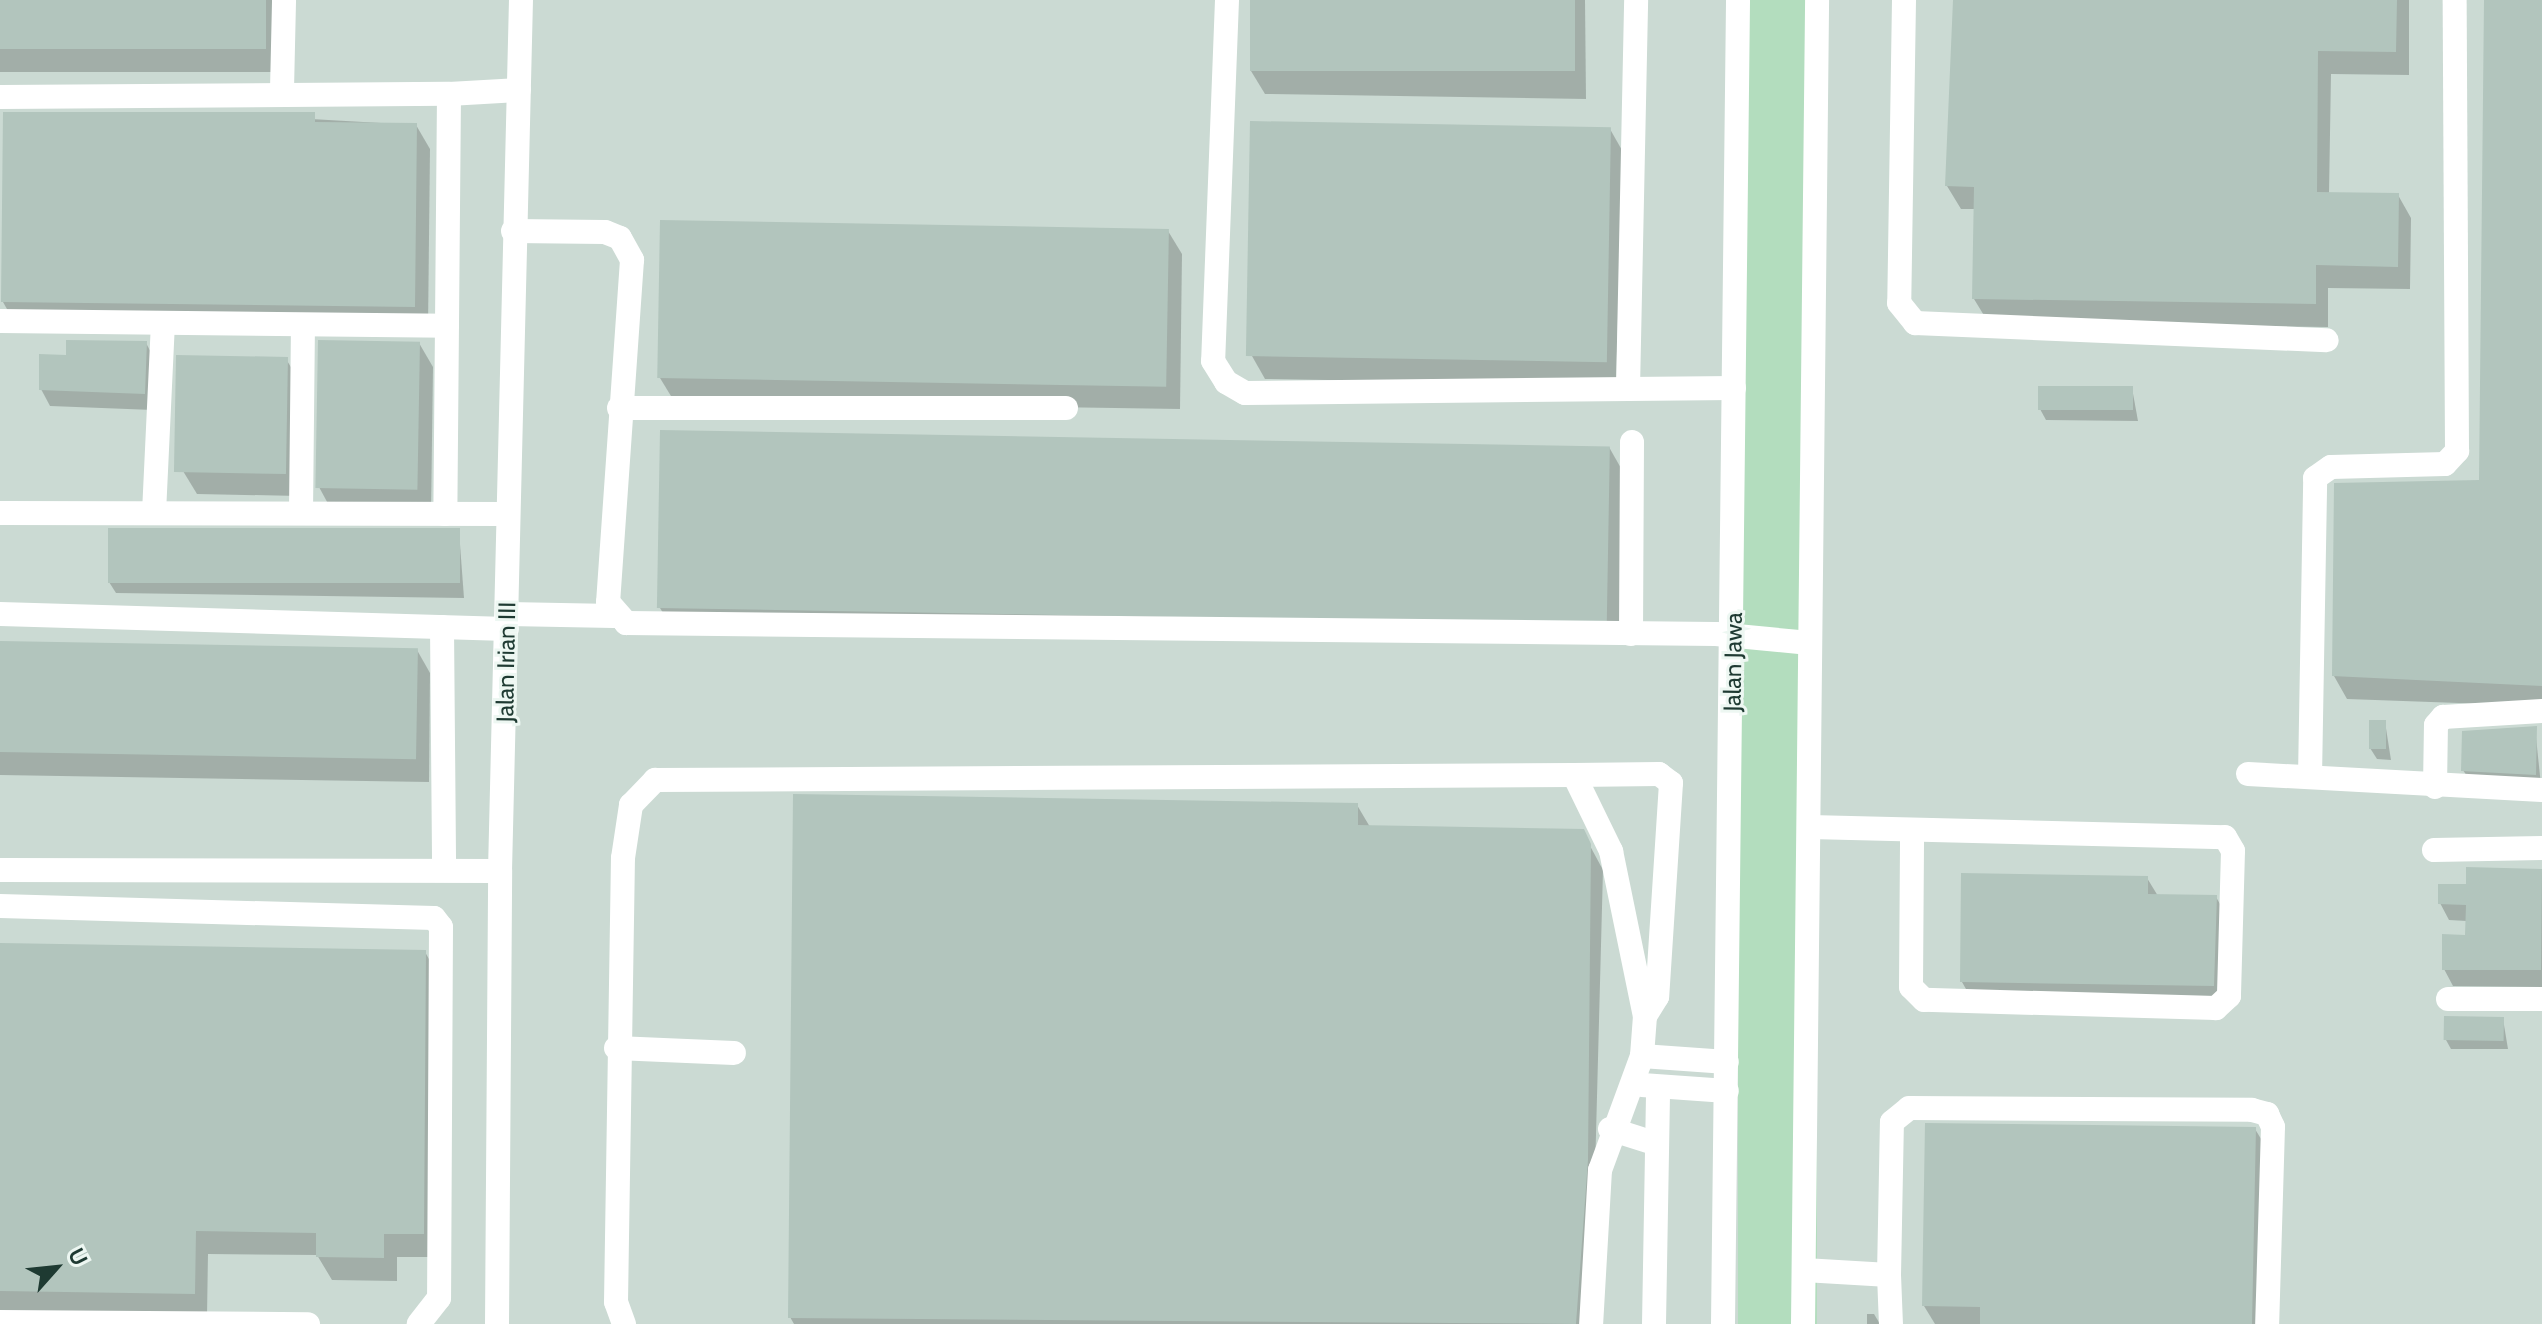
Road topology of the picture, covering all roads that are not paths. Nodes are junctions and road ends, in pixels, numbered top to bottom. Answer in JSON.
{"nodes":[{"id":1,"x":284,"y":0,"type":"edge"},
{"id":2,"x":521,"y":0,"type":"edge"},
{"id":3,"x":1227,"y":0,"type":"edge"},
{"id":4,"x":1636,"y":0,"type":"edge"},
{"id":5,"x":1738,"y":0,"type":"edge"},
{"id":6,"x":1817,"y":0,"type":"edge"},
{"id":7,"x":1904,"y":0,"type":"edge"},
{"id":8,"x":2455,"y":0,"type":"edge"},
{"id":9,"x":282,"y":90,"type":"junction"},
{"id":10,"x":519,"y":90,"type":"junction"},
{"id":11,"x":449,"y":94,"type":"junction"},
{"id":12,"x":0,"y":97,"type":"edge"},
{"id":13,"x":513,"y":231,"type":"junction"},
{"id":14,"x":0,"y":321,"type":"edge"},
{"id":15,"x":163,"y":323,"type":"junction"},
{"id":16,"x":303,"y":325,"type":"junction"},
{"id":17,"x":447,"y":326,"type":"junction"},
{"id":18,"x":2327,"y":340,"type":"dead end"},
{"id":19,"x":1734,"y":388,"type":"junction"},
{"id":20,"x":1628,"y":389,"type":"junction"},
{"id":21,"x":619,"y":408,"type":"junction"},
{"id":22,"x":1066,"y":408,"type":"dead end"},
{"id":23,"x":1632,"y":442,"type":"dead end"},
{"id":24,"x":0,"y":513,"type":"edge"},
{"id":25,"x":154,"y":513,"type":"junction"},
{"id":26,"x":301,"y":513,"type":"junction"},
{"id":27,"x":445,"y":514,"type":"junction"},
{"id":28,"x":507,"y":514,"type":"junction"},
{"id":29,"x":0,"y":614,"type":"edge"},
{"id":30,"x":614,"y":616,"type":"junction"},
{"id":31,"x":507,"y":622,"type":"junction"},
{"id":32,"x":442,"y":627,"type":"junction"},
{"id":33,"x":1631,"y":634,"type":"junction"},
{"id":34,"x":1733,"y":635,"type":"junction"},
{"id":35,"x":1810,"y":643,"type":"junction"},
{"id":36,"x":2542,"y":711,"type":"edge"},
{"id":37,"x":2248,"y":774,"type":"dead end"},
{"id":38,"x":1574,"y":775,"type":"junction"},
{"id":39,"x":2310,"y":777,"type":"junction"},
{"id":40,"x":2435,"y":787,"type":"junction"},
{"id":41,"x":2542,"y":790,"type":"edge"},
{"id":42,"x":1810,"y":827,"type":"junction"},
{"id":43,"x":1912,"y":830,"type":"junction"},
{"id":44,"x":2542,"y":848,"type":"edge"},
{"id":45,"x":2434,"y":850,"type":"dead end"},
{"id":46,"x":444,"y":869,"type":"junction"},
{"id":47,"x":0,"y":870,"type":"edge"},
{"id":48,"x":500,"y":871,"type":"junction"},
{"id":49,"x":0,"y":906,"type":"edge"},
{"id":50,"x":2448,"y":999,"type":"dead end"},
{"id":51,"x":2542,"y":999,"type":"edge"},
{"id":52,"x":1645,"y":1016,"type":"junction"},
{"id":53,"x":616,"y":1048,"type":"junction"},
{"id":54,"x":734,"y":1053,"type":"dead end"},
{"id":55,"x":1642,"y":1056,"type":"junction"},
{"id":56,"x":1727,"y":1062,"type":"junction"},
{"id":57,"x":1632,"y":1083,"type":"junction"},
{"id":58,"x":1658,"y":1087,"type":"junction"},
{"id":59,"x":1727,"y":1091,"type":"junction"},
{"id":60,"x":1610,"y":1129,"type":"junction"},
{"id":61,"x":1657,"y":1144,"type":"junction"},
{"id":62,"x":1804,"y":1270,"type":"junction"},
{"id":63,"x":1889,"y":1275,"type":"junction"},
{"id":64,"x":0,"y":1322,"type":"edge"},
{"id":65,"x":244,"y":1323,"type":"edge"},
{"id":66,"x":308,"y":1324,"type":"edge"},
{"id":67,"x":419,"y":1324,"type":"edge"},
{"id":68,"x":497,"y":1324,"type":"edge"},
{"id":69,"x":624,"y":1324,"type":"edge"},
{"id":70,"x":1591,"y":1324,"type":"edge"},
{"id":71,"x":1654,"y":1324,"type":"edge"},
{"id":72,"x":1723,"y":1324,"type":"edge"},
{"id":73,"x":1803,"y":1324,"type":"edge"},
{"id":74,"x":1891,"y":1324,"type":"edge"},
{"id":75,"x":2267,"y":1324,"type":"edge"}],
"edges":[{"from":1,"to":9,"type":"street"},
{"from":2,"to":10,"type":"street","name":"Jalan Irian III"},
{"from":3,"to":20,"type":"street"},
{"from":4,"to":20,"type":"street"},
{"from":5,"to":19,"type":"street","name":"Jalan Jawa"},
{"from":6,"to":35,"type":"street"},
{"from":7,"to":18,"type":"street"},
{"from":8,"to":39,"type":"street"},
{"from":9,"to":11,"type":"street"},
{"from":9,"to":12,"type":"street"},
{"from":10,"to":11,"type":"street"},
{"from":10,"to":13,"type":"street","name":"Jalan Irian III"},
{"from":11,"to":17,"type":"street"},
{"from":13,"to":21,"type":"street"},
{"from":13,"to":28,"type":"street","name":"Jalan Irian III"},
{"from":14,"to":15,"type":"street"},
{"from":15,"to":16,"type":"street"},
{"from":15,"to":25,"type":"street"},
{"from":16,"to":17,"type":"street"},
{"from":16,"to":26,"type":"street"},
{"from":17,"to":27,"type":"street"},
{"from":19,"to":20,"type":"street"},
{"from":19,"to":34,"type":"street","name":"Jalan Jawa"},
{"from":21,"to":22,"type":"street"},
{"from":21,"to":30,"type":"street"},
{"from":23,"to":33,"type":"street"},
{"from":24,"to":25,"type":"street"},
{"from":25,"to":26,"type":"street"},
{"from":26,"to":27,"type":"street"},
{"from":27,"to":28,"type":"street"},
{"from":28,"to":31,"type":"street","name":"Jalan Irian III"},
{"from":29,"to":32,"type":"street"},
{"from":30,"to":31,"type":"street"},
{"from":30,"to":33,"type":"street"},
{"from":31,"to":32,"type":"street"},
{"from":31,"to":48,"type":"street","name":"Jalan Irian III"},
{"from":32,"to":46,"type":"street"},
{"from":33,"to":34,"type":"street"},
{"from":34,"to":35,"type":"street"},
{"from":34,"to":56,"type":"street","name":"Jalan Jawa"},
{"from":35,"to":42,"type":"street"},
{"from":36,"to":40,"type":"street"},
{"from":37,"to":39,"type":"street"},
{"from":38,"to":52,"type":"street"},
{"from":38,"to":52,"type":"street"},
{"from":38,"to":53,"type":"street"},
{"from":39,"to":40,"type":"street"},
{"from":40,"to":41,"type":"street"},
{"from":42,"to":43,"type":"street"},
{"from":42,"to":62,"type":"street"},
{"from":43,"to":43,"type":"street"},
{"from":44,"to":45,"type":"street"},
{"from":46,"to":47,"type":"street"},
{"from":46,"to":48,"type":"street"},
{"from":48,"to":68,"type":"street","name":"Jalan Irian III"},
{"from":49,"to":67,"type":"street"},
{"from":50,"to":51,"type":"street"},
{"from":52,"to":55,"type":"street"},
{"from":53,"to":54,"type":"street"},
{"from":53,"to":69,"type":"street"},
{"from":55,"to":56,"type":"street"},
{"from":55,"to":57,"type":"street"},
{"from":56,"to":59,"type":"street","name":"Jalan Jawa"},
{"from":57,"to":58,"type":"street"},
{"from":57,"to":60,"type":"street"},
{"from":58,"to":59,"type":"street"},
{"from":58,"to":61,"type":"street"},
{"from":59,"to":72,"type":"street","name":"Jalan Jawa"},
{"from":60,"to":61,"type":"street"},
{"from":60,"to":70,"type":"street"},
{"from":61,"to":71,"type":"street"},
{"from":62,"to":63,"type":"street"},
{"from":62,"to":73,"type":"street"},
{"from":63,"to":74,"type":"street"},
{"from":63,"to":75,"type":"street"},
{"from":64,"to":65,"type":"street"},
{"from":65,"to":66,"type":"street"}]}
